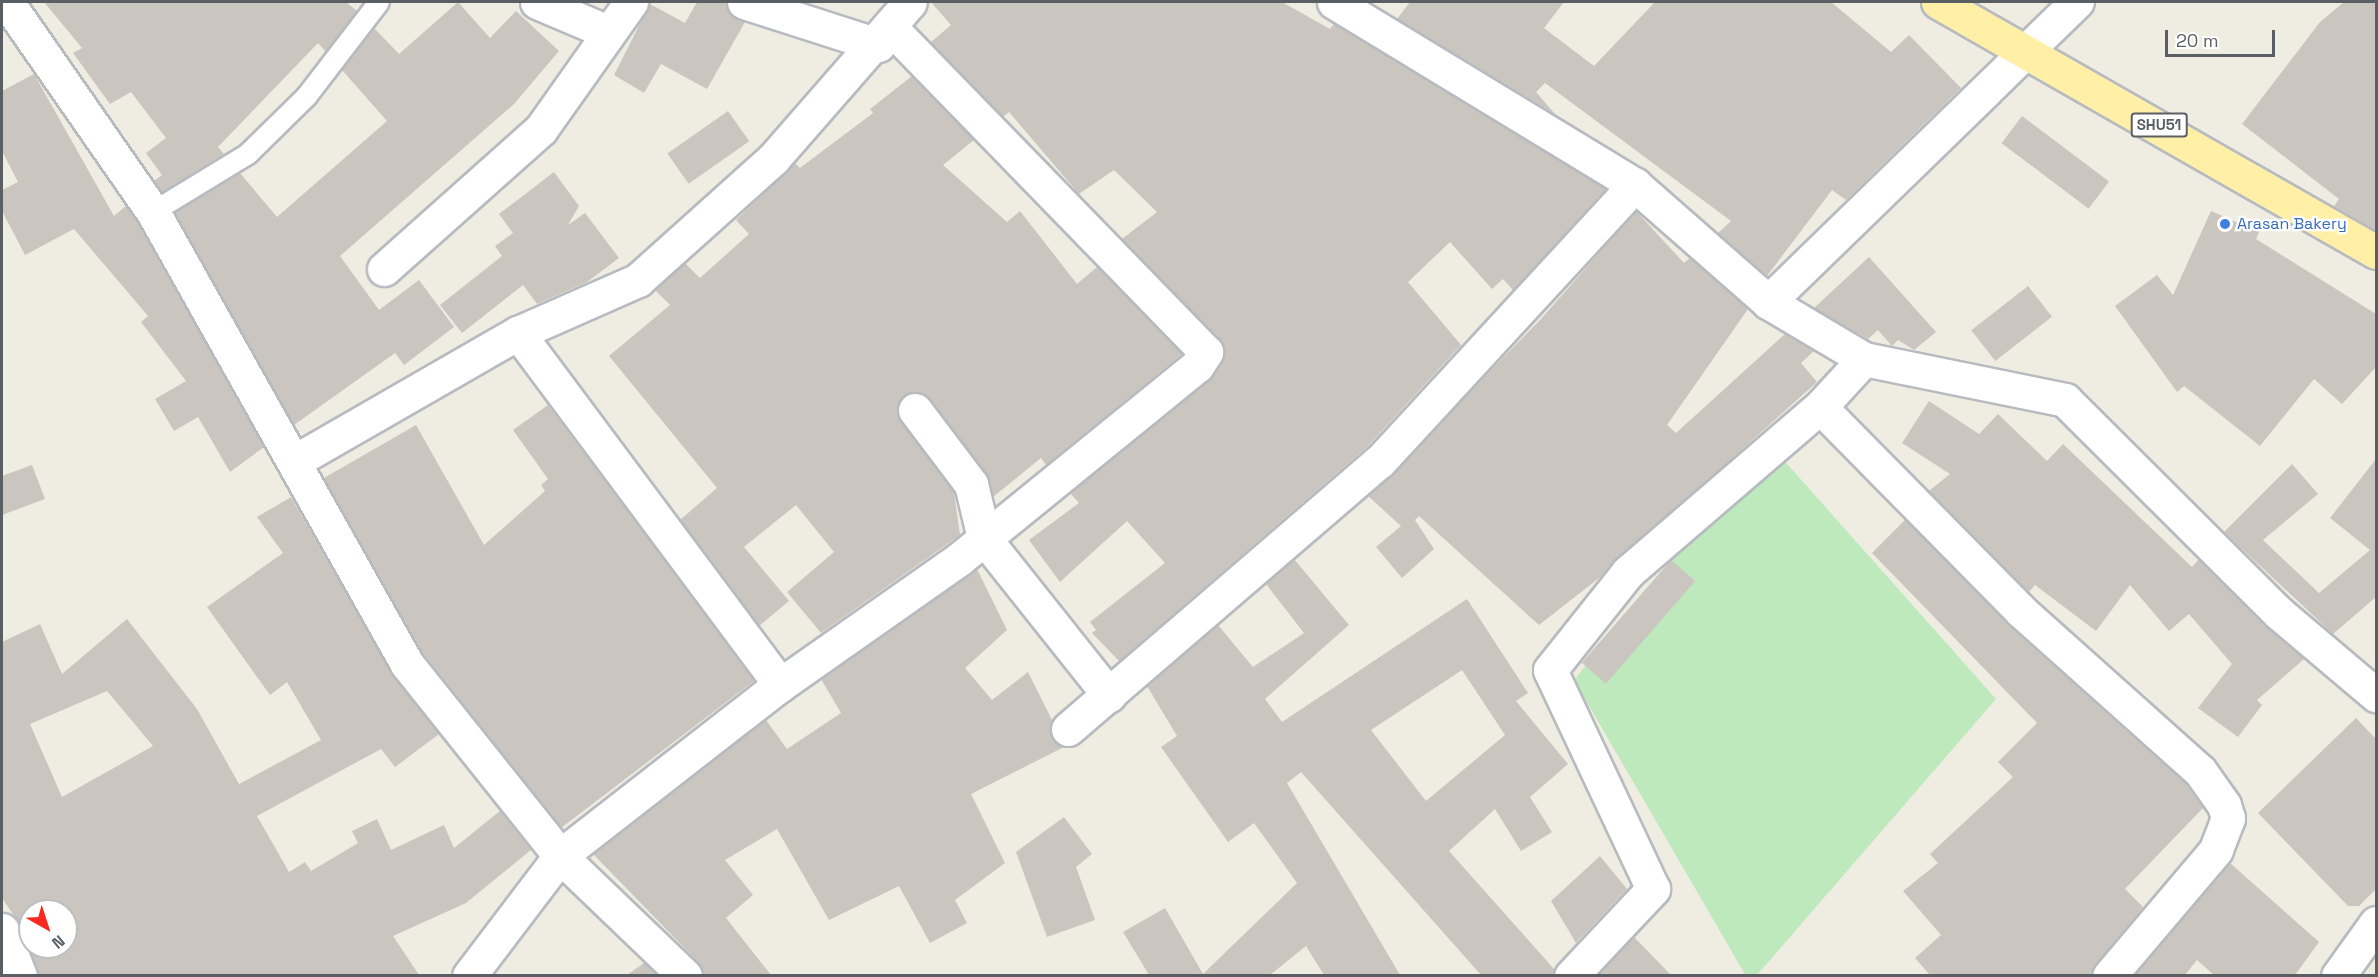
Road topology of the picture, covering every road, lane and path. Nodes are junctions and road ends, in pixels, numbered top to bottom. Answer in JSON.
{"nodes":[{"id":1,"x":6,"y":2,"type":"edge"},
{"id":2,"x":379,"y":2,"type":"edge"},
{"id":3,"x":537,"y":2,"type":"edge"},
{"id":4,"x":631,"y":2,"type":"edge"},
{"id":5,"x":744,"y":2,"type":"edge"},
{"id":6,"x":910,"y":2,"type":"edge"},
{"id":7,"x":1334,"y":2,"type":"edge"},
{"id":8,"x":1938,"y":2,"type":"edge"},
{"id":9,"x":2077,"y":2,"type":"edge"},
{"id":10,"x":608,"y":32,"type":"junction"},
{"id":11,"x":884,"y":36,"type":"junction"},
{"id":12,"x":2030,"y":49,"type":"junction"},
{"id":13,"x":1635,"y":185,"type":"junction"},
{"id":14,"x":153,"y":212,"type":"junction"},
{"id":15,"x":2376,"y":252,"type":"edge"},
{"id":16,"x":384,"y":269,"type":"dead end"},
{"id":17,"x":1768,"y":302,"type":"junction"},
{"id":18,"x":518,"y":333,"type":"junction"},
{"id":19,"x":1864,"y":359,"type":"junction"},
{"id":20,"x":1820,"y":407,"type":"junction"},
{"id":21,"x":915,"y":410,"type":"dead end"},
{"id":22,"x":295,"y":461,"type":"junction"},
{"id":23,"x":984,"y":538,"type":"junction"},
{"id":24,"x":780,"y":685,"type":"junction"},
{"id":25,"x":1108,"y":695,"type":"junction"},
{"id":26,"x":2376,"y":695,"type":"edge"},
{"id":27,"x":1068,"y":729,"type":"dead end"},
{"id":28,"x":560,"y":856,"type":"junction"},
{"id":29,"x":2376,"y":923,"type":"edge"},
{"id":30,"x":2,"y":930,"type":"edge"},
{"id":31,"x":20,"y":975,"type":"edge"},
{"id":32,"x":469,"y":975,"type":"edge"},
{"id":33,"x":685,"y":975,"type":"edge"},
{"id":34,"x":1571,"y":975,"type":"edge"},
{"id":35,"x":2109,"y":975,"type":"edge"},
{"id":36,"x":2338,"y":975,"type":"edge"}],
"edges":[{"from":1,"to":14,"type":"street"},
{"from":2,"to":14,"type":"lane"},
{"from":3,"to":10,"type":"street"},
{"from":4,"to":10,"type":"street"},
{"from":5,"to":11,"type":"street"},
{"from":6,"to":11,"type":"street"},
{"from":7,"to":13,"type":"street"},
{"from":8,"to":12,"type":"main road","number":"SHU51"},
{"from":9,"to":12,"type":"street"},
{"from":10,"to":16,"type":"street"},
{"from":11,"to":18,"type":"street"},
{"from":11,"to":23,"type":"street"},
{"from":12,"to":15,"type":"main road","number":"SHU51"},
{"from":12,"to":17,"type":"street"},
{"from":13,"to":17,"type":"street"},
{"from":13,"to":25,"type":"street"},
{"from":14,"to":22,"type":"street"},
{"from":17,"to":19,"type":"street"},
{"from":18,"to":22,"type":"street"},
{"from":18,"to":24,"type":"street"},
{"from":19,"to":20,"type":"street"},
{"from":19,"to":26,"type":"street"},
{"from":20,"to":34,"type":"street"},
{"from":20,"to":35,"type":"street"},
{"from":21,"to":23,"type":"street"},
{"from":22,"to":28,"type":"street"},
{"from":23,"to":24,"type":"street"},
{"from":23,"to":25,"type":"street"},
{"from":24,"to":28,"type":"street"},
{"from":25,"to":27,"type":"street"},
{"from":28,"to":32,"type":"street"},
{"from":28,"to":33,"type":"street"},
{"from":29,"to":36,"type":"street"},
{"from":30,"to":31,"type":"street"}]}
